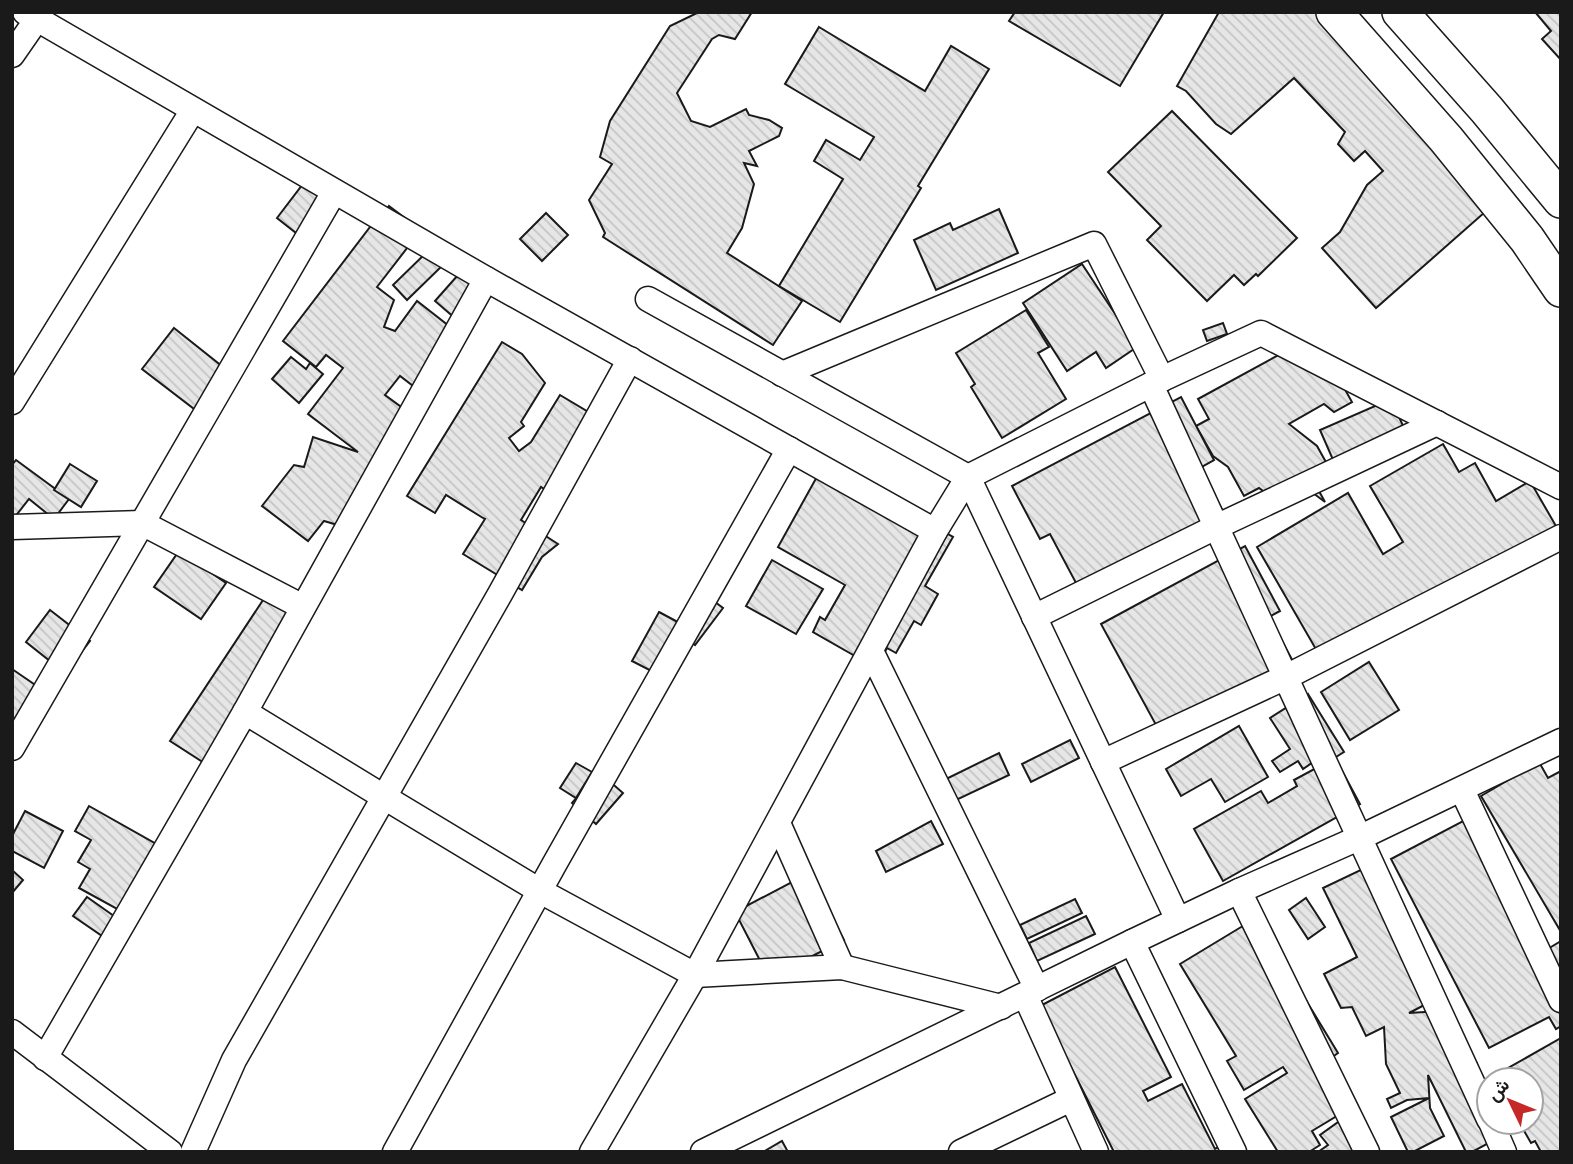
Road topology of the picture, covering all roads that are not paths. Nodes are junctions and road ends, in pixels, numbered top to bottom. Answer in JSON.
{"nodes":[{"id":1,"x":1334,"y":12,"type":"edge"},
{"id":2,"x":1399,"y":12,"type":"edge"},
{"id":3,"x":31,"y":16,"type":"edge"},
{"id":4,"x":12,"y":55,"type":"edge"},
{"id":5,"x":193,"y":110,"type":"junction"},
{"id":6,"x":334,"y":192,"type":"junction"},
{"id":7,"x":1561,"y":200,"type":"edge"},
{"id":8,"x":486,"y":279,"type":"junction"},
{"id":9,"x":1561,"y":289,"type":"edge"},
{"id":10,"x":648,"y":299,"type":"dead end"},
{"id":11,"x":630,"y":359,"type":"junction"},
{"id":12,"x":782,"y":374,"type":"junction"},
{"id":13,"x":1157,"y":382,"type":"junction"},
{"id":14,"x":12,"y":402,"type":"edge"},
{"id":15,"x":1437,"y":423,"type":"junction"},
{"id":16,"x":789,"y":449,"type":"junction"},
{"id":17,"x":968,"y":477,"type":"junction"},
{"id":18,"x":1561,"y":487,"type":"edge"},
{"id":19,"x":142,"y":523,"type":"junction"},
{"id":20,"x":12,"y":527,"type":"edge"},
{"id":21,"x":1216,"y":527,"type":"junction"},
{"id":22,"x":936,"y":531,"type":"junction"},
{"id":23,"x":1561,"y":537,"type":"edge"},
{"id":24,"x":303,"y":607,"type":"junction"},
{"id":25,"x":1034,"y":617,"type":"junction"},
{"id":26,"x":871,"y":651,"type":"junction"},
{"id":27,"x":1286,"y":677,"type":"junction"},
{"id":28,"x":245,"y":712,"type":"junction"},
{"id":29,"x":1561,"y":741,"type":"edge"},
{"id":30,"x":12,"y":748,"type":"edge"},
{"id":31,"x":1103,"y":762,"type":"junction"},
{"id":32,"x":1462,"y":790,"type":"junction"},
{"id":33,"x":384,"y":797,"type":"junction"},
{"id":34,"x":778,"y":822,"type":"junction"},
{"id":35,"x":1360,"y":838,"type":"junction"},
{"id":36,"x":540,"y":891,"type":"junction"},
{"id":37,"x":1239,"y":891,"type":"junction"},
{"id":38,"x":1178,"y":920,"type":"junction"},
{"id":39,"x":1132,"y":942,"type":"junction"},
{"id":40,"x":842,"y":967,"type":"junction"},
{"id":41,"x":695,"y":975,"type":"junction"},
{"id":42,"x":1031,"y":992,"type":"junction"},
{"id":43,"x":1561,"y":1000,"type":"edge"},
{"id":44,"x":1001,"y":1007,"type":"junction"},
{"id":45,"x":12,"y":1032,"type":"edge"},
{"id":46,"x":45,"y":1058,"type":"junction"},
{"id":47,"x":1475,"y":1087,"type":"edge"},
{"id":48,"x":1071,"y":1099,"type":"junction"},
{"id":49,"x":170,"y":1152,"type":"edge"},
{"id":50,"x":193,"y":1152,"type":"edge"},
{"id":51,"x":395,"y":1152,"type":"edge"},
{"id":52,"x":592,"y":1152,"type":"edge"},
{"id":53,"x":702,"y":1152,"type":"edge"},
{"id":54,"x":961,"y":1152,"type":"edge"},
{"id":55,"x":1096,"y":1152,"type":"edge"},
{"id":56,"x":1234,"y":1152,"type":"edge"},
{"id":57,"x":1367,"y":1152,"type":"edge"}],
"edges":[{"from":1,"to":9,"type":"main road"},
{"from":2,"to":7,"type":"main road"},
{"from":3,"to":4,"type":"street"},
{"from":3,"to":5,"type":"street"},
{"from":5,"to":6,"type":"street"},
{"from":5,"to":14,"type":"street"},
{"from":6,"to":8,"type":"street"},
{"from":6,"to":19,"type":"street"},
{"from":8,"to":11,"type":"street"},
{"from":8,"to":24,"type":"street"},
{"from":10,"to":12,"type":"street"},
{"from":11,"to":16,"type":"street"},
{"from":11,"to":33,"type":"street"},
{"from":12,"to":13,"type":"street"},
{"from":12,"to":17,"type":"street"},
{"from":13,"to":15,"type":"street"},
{"from":13,"to":17,"type":"street"},
{"from":13,"to":21,"type":"street"},
{"from":15,"to":18,"type":"street"},
{"from":15,"to":21,"type":"street"},
{"from":16,"to":22,"type":"street"},
{"from":16,"to":36,"type":"street"},
{"from":17,"to":22,"type":"street"},
{"from":17,"to":25,"type":"street"},
{"from":19,"to":20,"type":"street"},
{"from":19,"to":24,"type":"street"},
{"from":19,"to":30,"type":"street"},
{"from":21,"to":25,"type":"street"},
{"from":21,"to":27,"type":"street"},
{"from":22,"to":26,"type":"street"},
{"from":23,"to":27,"type":"street"},
{"from":24,"to":28,"type":"street"},
{"from":25,"to":31,"type":"street"},
{"from":26,"to":34,"type":"street"},
{"from":26,"to":42,"type":"street"},
{"from":27,"to":31,"type":"street"},
{"from":27,"to":35,"type":"street"},
{"from":28,"to":33,"type":"street"},
{"from":28,"to":46,"type":"street"},
{"from":29,"to":32,"type":"street"},
{"from":31,"to":38,"type":"street"},
{"from":32,"to":35,"type":"street"},
{"from":32,"to":43,"type":"street"},
{"from":33,"to":36,"type":"street"},
{"from":33,"to":50,"type":"street"},
{"from":34,"to":40,"type":"street"},
{"from":34,"to":41,"type":"street"},
{"from":35,"to":37,"type":"street"},
{"from":35,"to":47,"type":"street"},
{"from":36,"to":41,"type":"street"},
{"from":36,"to":51,"type":"street"},
{"from":37,"to":38,"type":"street"},
{"from":37,"to":57,"type":"street"},
{"from":38,"to":39,"type":"street"},
{"from":39,"to":42,"type":"street"},
{"from":39,"to":56,"type":"street"},
{"from":40,"to":41,"type":"street"},
{"from":40,"to":44,"type":"street"},
{"from":41,"to":52,"type":"street"},
{"from":42,"to":44,"type":"street"},
{"from":42,"to":48,"type":"street"},
{"from":44,"to":53,"type":"street"},
{"from":45,"to":46,"type":"street"},
{"from":46,"to":49,"type":"street"},
{"from":48,"to":54,"type":"street"},
{"from":48,"to":55,"type":"street"}]}
